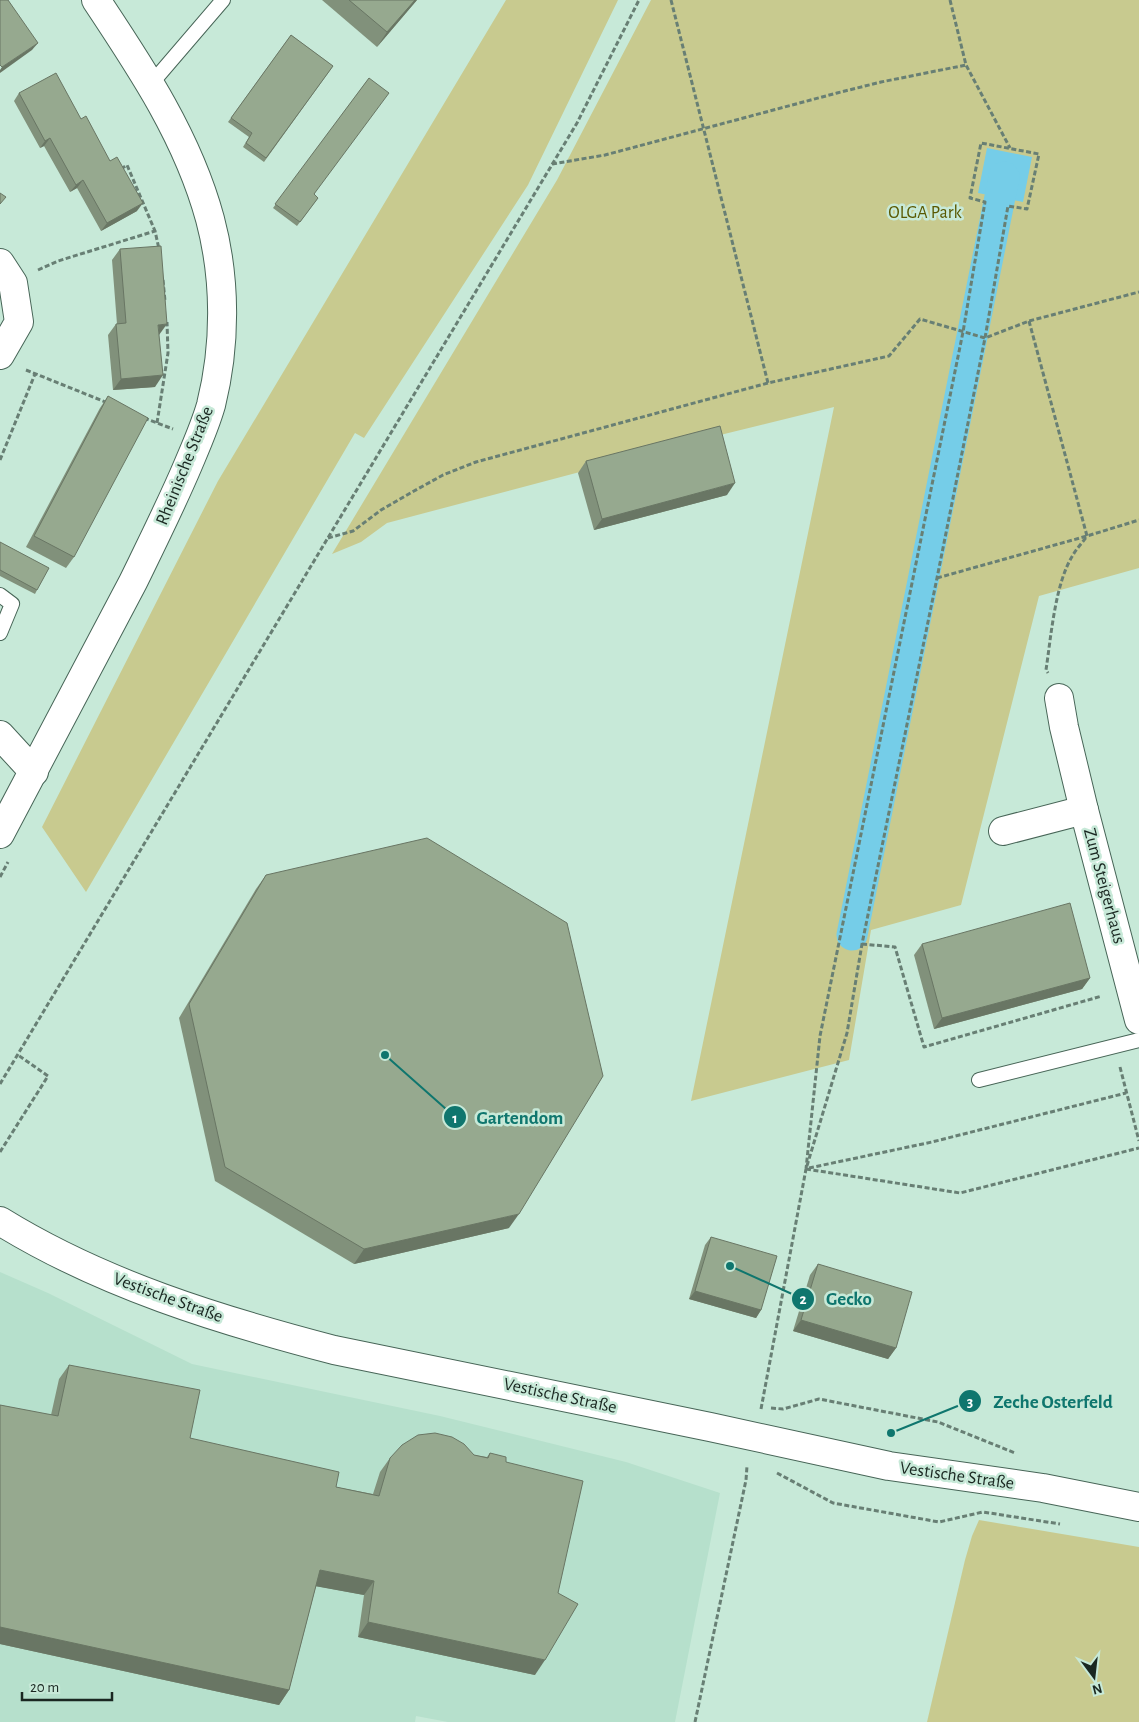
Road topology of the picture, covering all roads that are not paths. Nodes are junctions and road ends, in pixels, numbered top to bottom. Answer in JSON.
{"nodes":[{"id":1,"x":96,"y":0,"type":"edge"},
{"id":2,"x":223,"y":0,"type":"edge"},
{"id":3,"x":151,"y":84,"type":"junction"},
{"id":4,"x":6,"y":273,"type":"edge"},
{"id":5,"x":9,"y":360,"type":"edge"},
{"id":6,"x":0,"y":595,"type":"edge"},
{"id":7,"x":0,"y":633,"type":"edge"},
{"id":8,"x":1059,"y":698,"type":"road end"},
{"id":9,"x":0,"y":735,"type":"edge"},
{"id":10,"x":34,"y":772,"type":"junction"},
{"id":11,"x":1084,"y":810,"type":"junction"},
{"id":12,"x":1003,"y":831,"type":"dead end"},
{"id":13,"x":0,"y":834,"type":"edge"},
{"id":14,"x":1139,"y":1020,"type":"edge"},
{"id":15,"x":1139,"y":1040,"type":"edge"},
{"id":16,"x":979,"y":1080,"type":"dead end"},
{"id":17,"x":0,"y":1221,"type":"edge"},
{"id":18,"x":1139,"y":1507,"type":"edge"}],
"edges":[{"from":1,"to":3,"type":"street","name":"Rheinische Straße"},
{"from":2,"to":3,"type":"lane"},
{"from":3,"to":10,"type":"street","name":"Rheinische Straße"},
{"from":4,"to":5,"type":"street"},
{"from":6,"to":7,"type":"lane"},
{"from":8,"to":11,"type":"street","name":"Zum Steigerhaus"},
{"from":9,"to":10,"type":"street"},
{"from":10,"to":13,"type":"street","name":"Rheinische Straße"},
{"from":11,"to":12,"type":"street","name":"Zum Steigerhaus"},
{"from":11,"to":14,"type":"street","name":"Zum Steigerhaus"},
{"from":15,"to":16,"type":"lane"},
{"from":17,"to":18,"type":"street","name":"Vestische Straße"}]}
